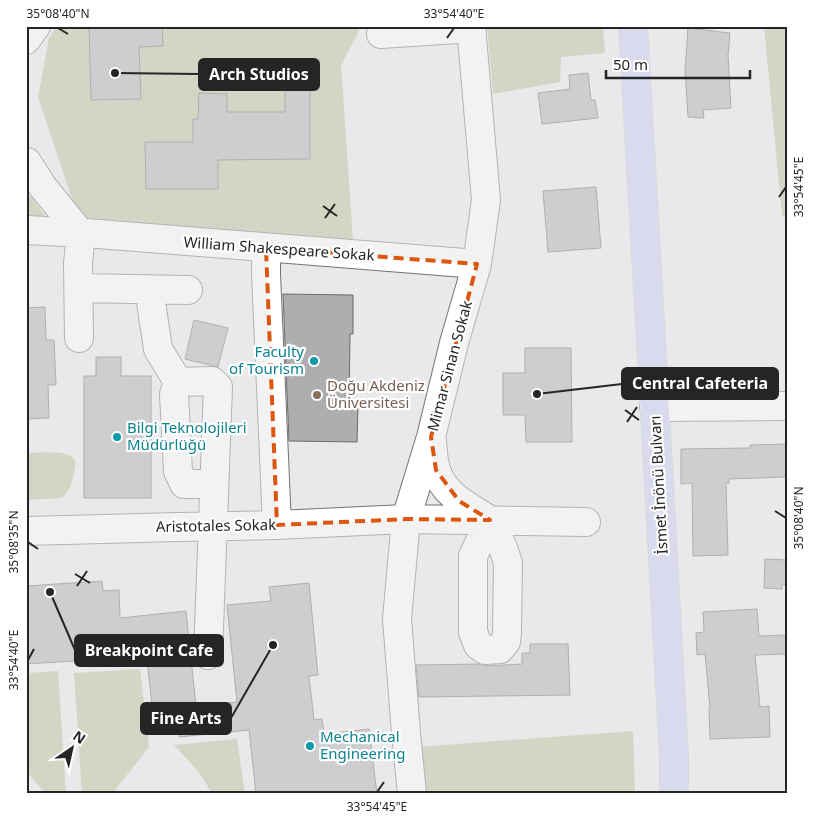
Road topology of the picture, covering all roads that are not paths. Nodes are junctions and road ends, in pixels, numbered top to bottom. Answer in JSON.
{"nodes":[{"id":1,"x":36,"y":26,"type":"edge"},
{"id":2,"x":633,"y":26,"type":"edge"},
{"id":3,"x":472,"y":27,"type":"edge"},
{"id":4,"x":381,"y":34,"type":"dead end"},
{"id":5,"x":26,"y":40,"type":"edge"},
{"id":6,"x":27,"y":161,"type":"edge"},
{"id":7,"x":26,"y":199,"type":"edge"},
{"id":8,"x":26,"y":230,"type":"edge"},
{"id":9,"x":81,"y":234,"type":"junction"},
{"id":10,"x":266,"y":248,"type":"junction"},
{"id":11,"x":477,"y":264,"type":"junction"},
{"id":12,"x":79,"y":288,"type":"junction"},
{"id":13,"x":149,"y":289,"type":"junction"},
{"id":14,"x":188,"y":290,"type":"dead end"},
{"id":15,"x":79,"y":338,"type":"dead end"},
{"id":16,"x":178,"y":382,"type":"junction"},
{"id":17,"x":787,"y":406,"type":"edge"},
{"id":18,"x":654,"y":408,"type":"junction"},
{"id":19,"x":431,"y":438,"type":"junction"},
{"id":20,"x":214,"y":484,"type":"junction"},
{"id":21,"x":406,"y":519,"type":"junction"},
{"id":22,"x":490,"y":520,"type":"junction"},
{"id":23,"x":586,"y":522,"type":"dead end"},
{"id":24,"x":277,"y":525,"type":"junction"},
{"id":25,"x":214,"y":526,"type":"junction"},
{"id":26,"x":26,"y":531,"type":"edge"},
{"id":27,"x":208,"y":655,"type":"dead end"},
{"id":28,"x":412,"y":794,"type":"edge"},
{"id":29,"x":674,"y":794,"type":"edge"}],
"edges":[{"from":1,"to":5,"type":"street"},
{"from":2,"to":18,"type":"main road","name":"İsmet İnönü Bulvarı"},
{"from":3,"to":4,"type":"street"},
{"from":3,"to":11,"type":"street","name":"Mimar Sinan Sokak"},
{"from":6,"to":7,"type":"street"},
{"from":6,"to":9,"type":"street"},
{"from":8,"to":9,"type":"street","name":"William Shakespeare Sokak"},
{"from":9,"to":10,"type":"street","name":"William Shakespeare Sokak"},
{"from":9,"to":12,"type":"street"},
{"from":10,"to":11,"type":"street","name":"William Shakespeare Sokak"},
{"from":10,"to":24,"type":"street"},
{"from":11,"to":19,"type":"street","name":"Mimar Sinan Sokak"},
{"from":12,"to":13,"type":"street"},
{"from":12,"to":15,"type":"street"},
{"from":13,"to":14,"type":"street"},
{"from":13,"to":16,"type":"street"},
{"from":16,"to":20,"type":"street"},
{"from":16,"to":20,"type":"street"},
{"from":17,"to":18,"type":"street"},
{"from":18,"to":29,"type":"main road","name":"İsmet İnönü Bulvarı"},
{"from":19,"to":21,"type":"street","name":"Mimar Sinan Sokak"},
{"from":19,"to":22,"type":"street"},
{"from":20,"to":25,"type":"street"},
{"from":21,"to":22,"type":"street","name":"Aristotales Sokak"},
{"from":21,"to":24,"type":"street","name":"Aristotales Sokak"},
{"from":21,"to":28,"type":"street","name":"Mimar Sinan Sokak"},
{"from":22,"to":23,"type":"street","name":"Aristotales Sokak"},
{"from":24,"to":25,"type":"street","name":"Aristotales Sokak"},
{"from":25,"to":26,"type":"street","name":"Aristotales Sokak"},
{"from":25,"to":27,"type":"street"}]}
